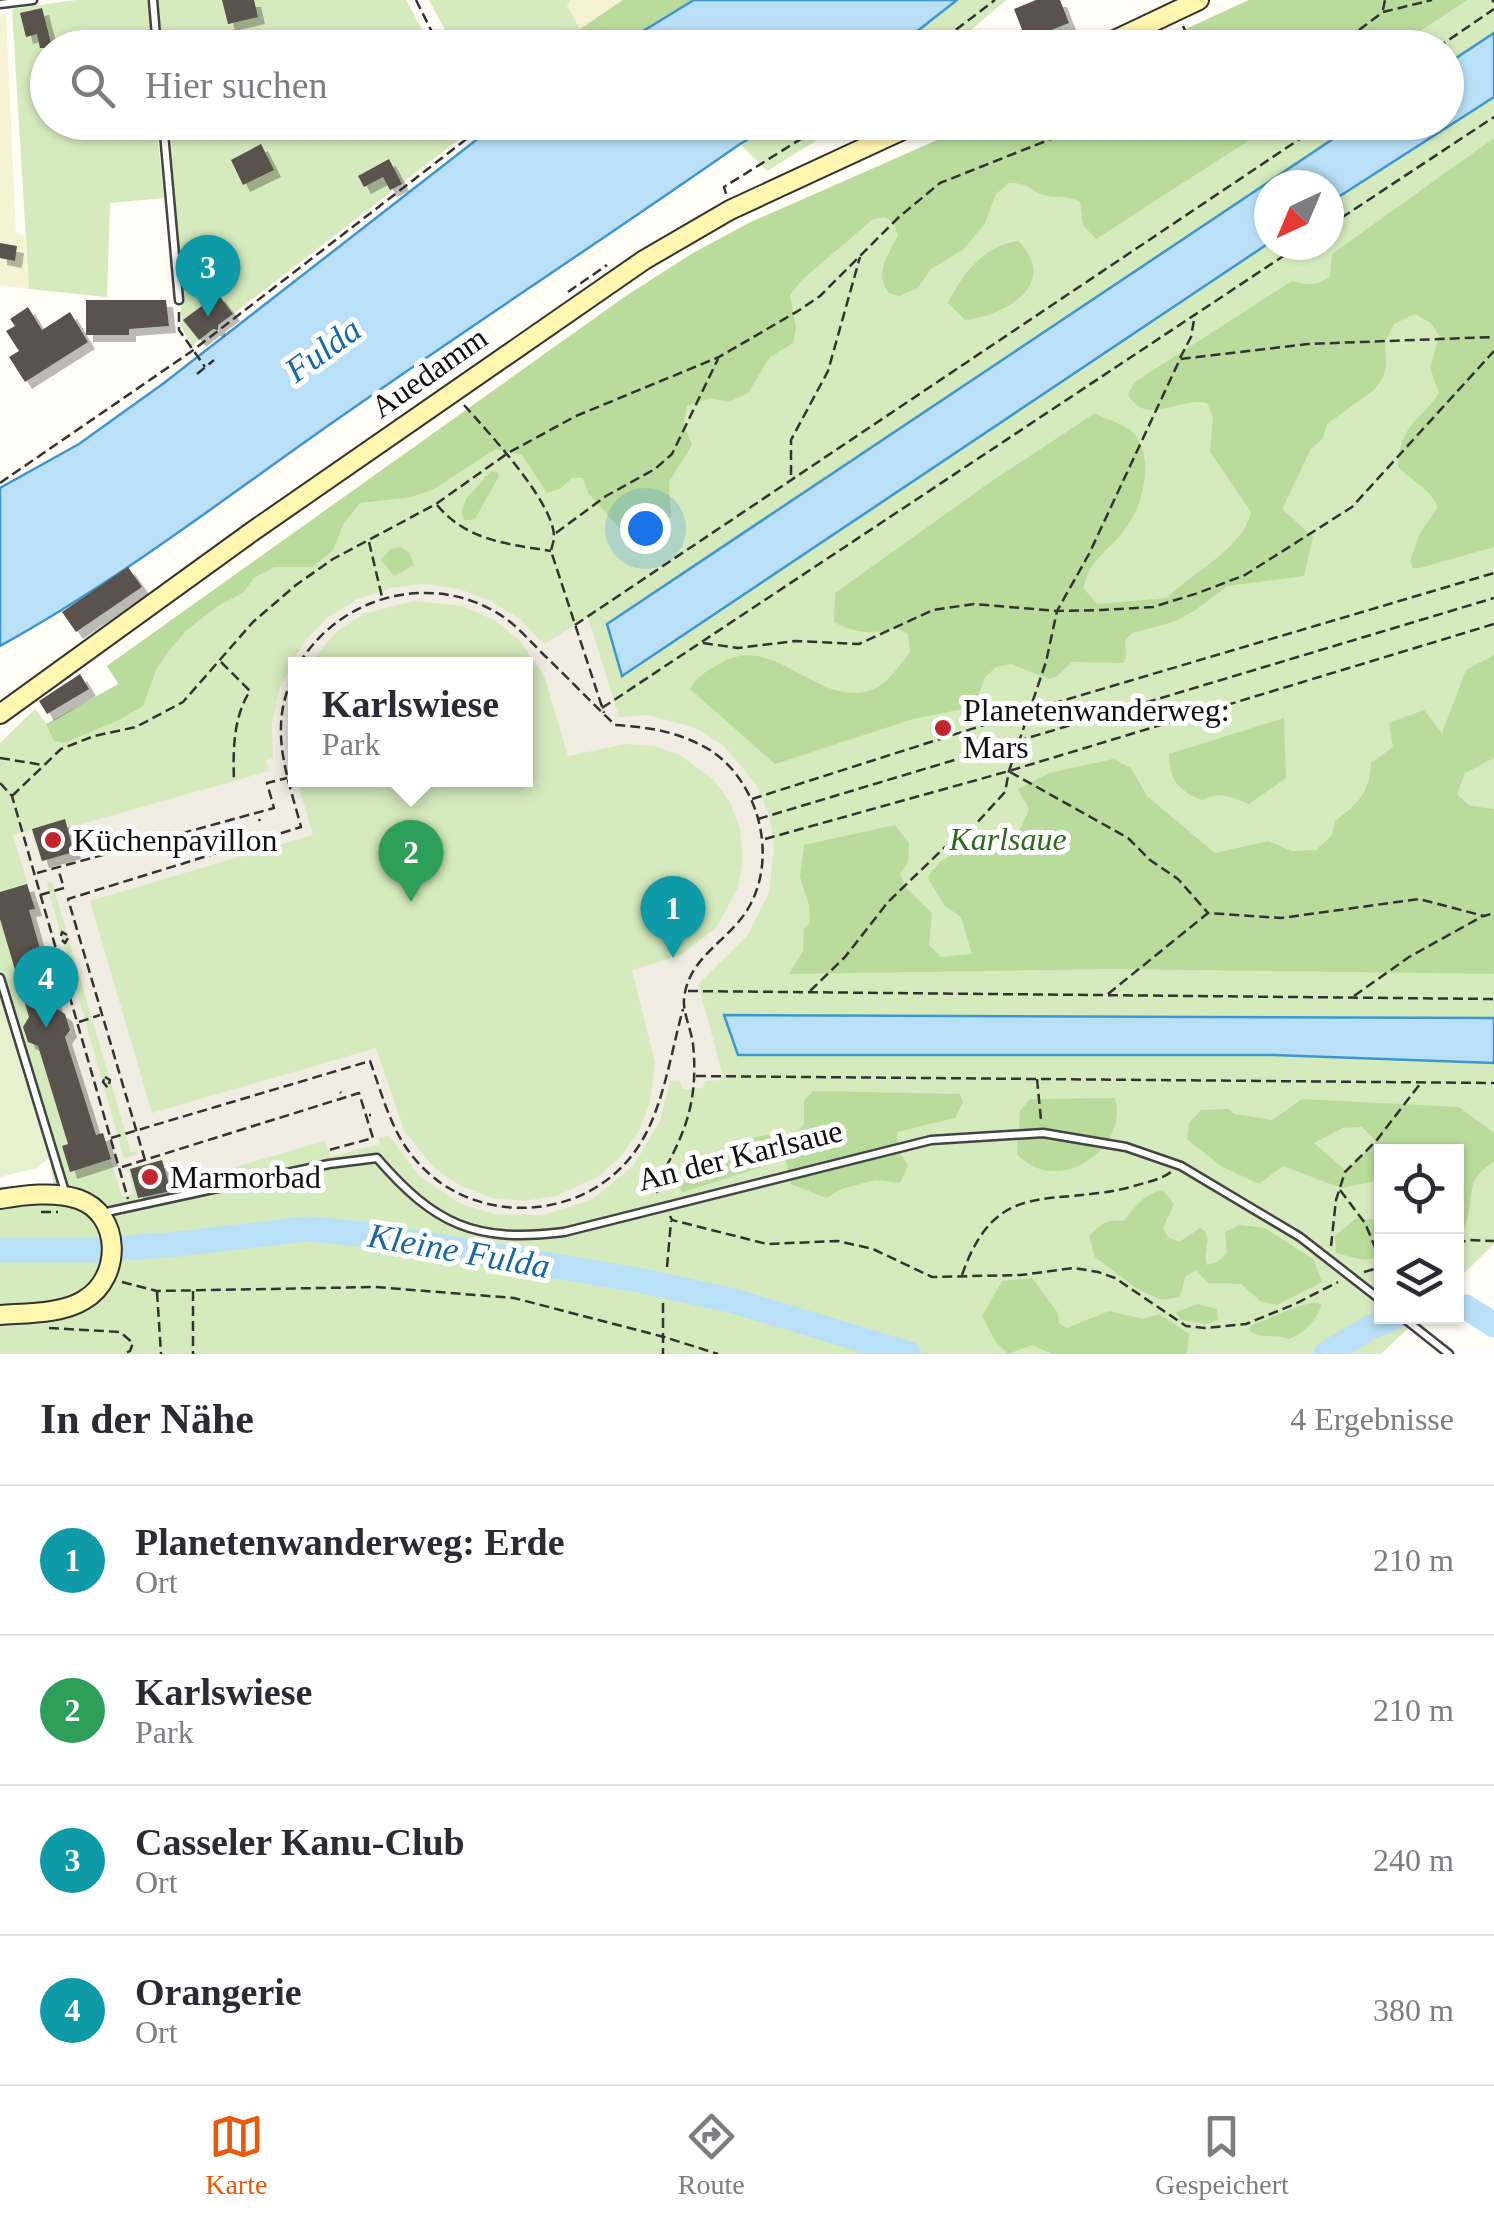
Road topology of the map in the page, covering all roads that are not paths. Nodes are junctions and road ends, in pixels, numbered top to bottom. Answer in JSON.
{"nodes":[{"id":1,"x":32,"y":0,"type":"edge"},
{"id":2,"x":153,"y":0,"type":"edge"},
{"id":3,"x":1200,"y":0,"type":"edge"},
{"id":4,"x":0,"y":4,"type":"edge"},
{"id":5,"x":156,"y":30,"type":"edge"},
{"id":6,"x":1136,"y":30,"type":"edge"},
{"id":7,"x":165,"y":140,"type":"edge"},
{"id":8,"x":881,"y":140,"type":"edge"},
{"id":9,"x":178,"y":300,"type":"road end"},
{"id":10,"x":0,"y":714,"type":"edge"},
{"id":11,"x":0,"y":978,"type":"edge"},
{"id":12,"x":0,"y":1199,"type":"edge"},
{"id":13,"x":64,"y":1204,"type":"junction"},
{"id":14,"x":104,"y":1221,"type":"junction"},
{"id":15,"x":1374,"y":1294,"type":"edge"},
{"id":16,"x":0,"y":1315,"type":"edge"},
{"id":17,"x":1410,"y":1324,"type":"edge"},
{"id":18,"x":1449,"y":1354,"type":"edge"}],
"edges":[{"from":1,"to":4,"type":"lane"},
{"from":2,"to":5,"type":"lane"},
{"from":3,"to":6,"type":"street"},
{"from":7,"to":9,"type":"lane"},
{"from":8,"to":10,"type":"street","name":"Auedamm"},
{"from":11,"to":13,"type":"lane"},
{"from":12,"to":13,"type":"street"},
{"from":13,"to":14,"type":"street"},
{"from":14,"to":15,"type":"lane","name":"An der Karlsaue"},
{"from":14,"to":16,"type":"street"},
{"from":17,"to":18,"type":"lane"}]}
